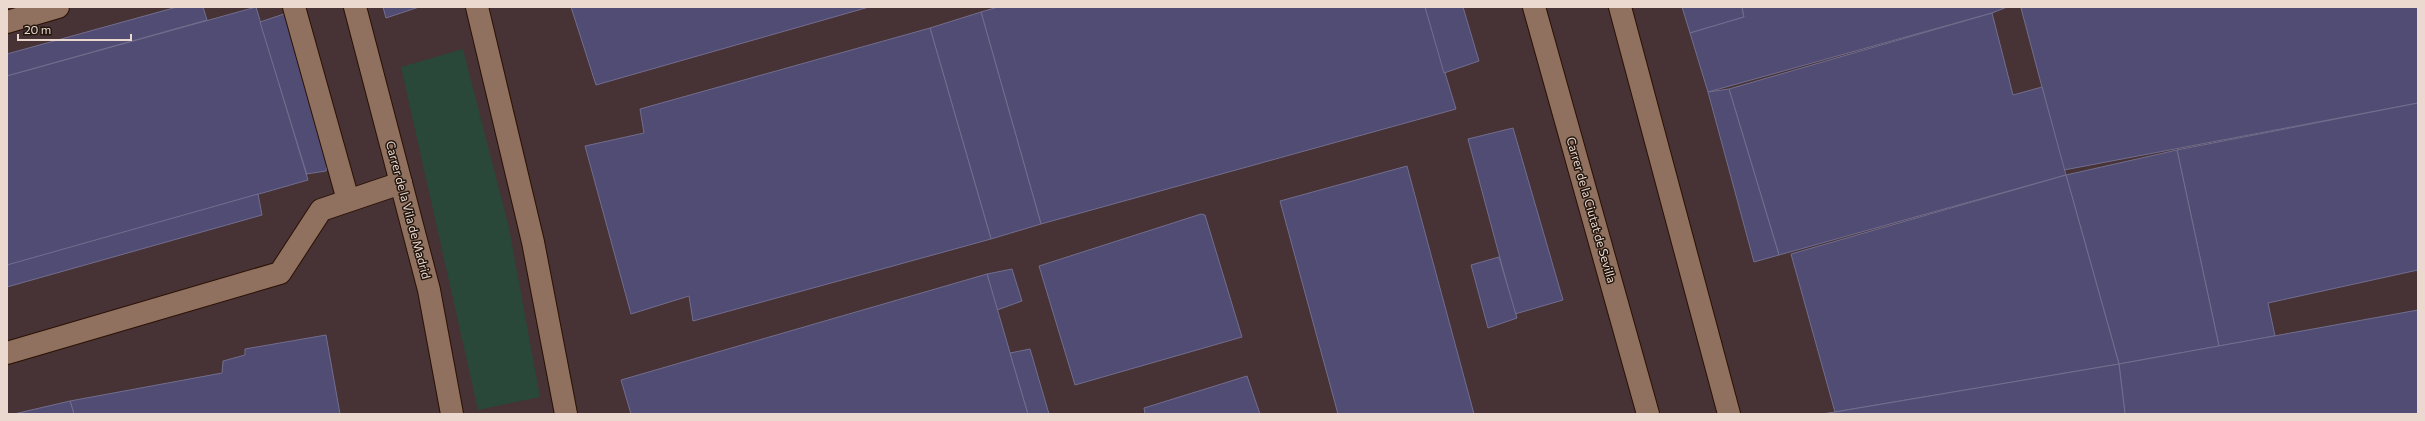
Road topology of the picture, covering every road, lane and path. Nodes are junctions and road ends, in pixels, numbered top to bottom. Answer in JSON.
{"nodes":[{"id":1,"x":58,"y":7,"type":"edge"},
{"id":2,"x":294,"y":7,"type":"edge"},
{"id":3,"x":354,"y":7,"type":"edge"},
{"id":4,"x":477,"y":7,"type":"edge"},
{"id":5,"x":1534,"y":7,"type":"edge"},
{"id":6,"x":1620,"y":7,"type":"edge"},
{"id":7,"x":7,"y":22,"type":"edge"},
{"id":8,"x":401,"y":184,"type":"junction"},
{"id":9,"x":348,"y":200,"type":"junction"},
{"id":10,"x":7,"y":353,"type":"edge"},
{"id":11,"x":452,"y":414,"type":"edge"},
{"id":12,"x":566,"y":414,"type":"edge"},
{"id":13,"x":1648,"y":414,"type":"edge"},
{"id":14,"x":1730,"y":414,"type":"edge"}],
"edges":[{"from":1,"to":7,"type":"street"},
{"from":2,"to":9,"type":"street"},
{"from":3,"to":8,"type":"street","name":"Carrer de la Vila de Madrid"},
{"from":4,"to":12,"type":"street"},
{"from":5,"to":13,"type":"street","name":"Carrer de la Ciutat de Sevilla"},
{"from":6,"to":14,"type":"street"},
{"from":8,"to":9,"type":"street"},
{"from":8,"to":11,"type":"street","name":"Carrer de la Vila de Madrid"},
{"from":9,"to":10,"type":"street"}]}
